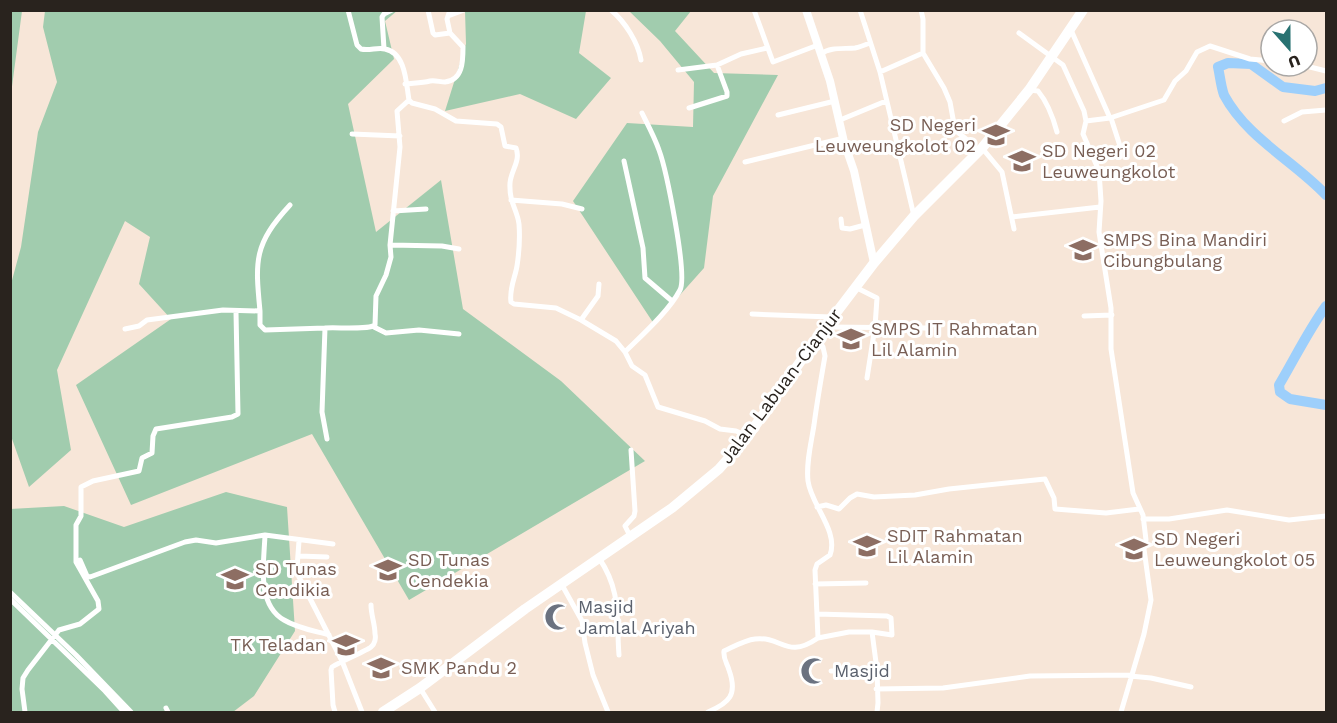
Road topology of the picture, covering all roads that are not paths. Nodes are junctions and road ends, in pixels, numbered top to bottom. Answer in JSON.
{"nodes":[{"id":1,"x":348,"y":10,"type":"edge"},
{"id":2,"x":392,"y":10,"type":"edge"},
{"id":3,"x":428,"y":10,"type":"edge"},
{"id":4,"x":464,"y":10,"type":"edge"},
{"id":5,"x":611,"y":10,"type":"edge"},
{"id":6,"x":754,"y":10,"type":"edge"},
{"id":7,"x":806,"y":10,"type":"edge"},
{"id":8,"x":860,"y":10,"type":"edge"},
{"id":9,"x":921,"y":10,"type":"edge"},
{"id":10,"x":1083,"y":10,"type":"edge"},
{"id":11,"x":449,"y":13,"type":"edge"},
{"id":12,"x":1071,"y":29,"type":"junction"},
{"id":13,"x":450,"y":33,"type":"junction"},
{"id":14,"x":1019,"y":33,"type":"dead end"},
{"id":15,"x":870,"y":43,"type":"junction"},
{"id":16,"x":818,"y":45,"type":"junction"},
{"id":17,"x":768,"y":48,"type":"junction"},
{"id":18,"x":384,"y":49,"type":"junction"},
{"id":19,"x":923,"y":53,"type":"junction"},
{"id":20,"x":821,"y":54,"type":"junction"},
{"id":21,"x":1052,"y":57,"type":"junction"},
{"id":22,"x":641,"y":60,"type":"dead end"},
{"id":23,"x":1259,"y":60,"type":"edge"},
{"id":24,"x":717,"y":66,"type":"junction"},
{"id":25,"x":1326,"y":66,"type":"edge"},
{"id":26,"x":678,"y":70,"type":"dead end"},
{"id":27,"x":1324,"y":71,"type":"edge"},
{"id":28,"x":880,"y":72,"type":"junction"},
{"id":29,"x":405,"y":84,"type":"junction"},
{"id":30,"x":1029,"y":90,"type":"junction"},
{"id":31,"x":409,"y":100,"type":"junction"},
{"id":32,"x":835,"y":101,"type":"junction"},
{"id":33,"x":886,"y":101,"type":"junction"},
{"id":34,"x":689,"y":108,"type":"dead end"},
{"id":35,"x":1326,"y":110,"type":"edge"},
{"id":36,"x":642,"y":113,"type":"dead end"},
{"id":37,"x":778,"y":115,"type":"dead end"},
{"id":38,"x":1111,"y":118,"type":"junction"},
{"id":39,"x":840,"y":120,"type":"junction"},
{"id":40,"x":1086,"y":121,"type":"junction"},
{"id":41,"x":1284,"y":121,"type":"dead end"},
{"id":42,"x":1057,"y":132,"type":"dead end"},
{"id":43,"x":352,"y":134,"type":"dead end"},
{"id":44,"x":400,"y":136,"type":"junction"},
{"id":45,"x":844,"y":138,"type":"junction"},
{"id":46,"x":1120,"y":146,"type":"dead end"},
{"id":47,"x":977,"y":148,"type":"junction"},
{"id":48,"x":624,"y":161,"type":"dead end"},
{"id":49,"x":746,"y":162,"type":"dead end"},
{"id":50,"x":511,"y":200,"type":"junction"},
{"id":51,"x":290,"y":205,"type":"dead end"},
{"id":52,"x":1100,"y":207,"type":"junction"},
{"id":53,"x":426,"y":209,"type":"dead end"},
{"id":54,"x":582,"y":209,"type":"dead end"},
{"id":55,"x":393,"y":211,"type":"junction"},
{"id":56,"x":914,"y":216,"type":"junction"},
{"id":57,"x":1012,"y":217,"type":"junction"},
{"id":58,"x":841,"y":219,"type":"dead end"},
{"id":59,"x":865,"y":225,"type":"junction"},
{"id":60,"x":1014,"y":229,"type":"dead end"},
{"id":61,"x":390,"y":245,"type":"junction"},
{"id":62,"x":459,"y":249,"type":"dead end"},
{"id":63,"x":874,"y":263,"type":"junction"},
{"id":64,"x":599,"y":284,"type":"dead end"},
{"id":65,"x":855,"y":287,"type":"junction"},
{"id":66,"x":672,"y":300,"type":"junction"},
{"id":67,"x":260,"y":311,"type":"junction"},
{"id":68,"x":236,"y":312,"type":"junction"},
{"id":69,"x":752,"y":314,"type":"dead end"},
{"id":70,"x":1112,"y":315,"type":"junction"},
{"id":71,"x":1084,"y":316,"type":"dead end"},
{"id":72,"x":833,"y":317,"type":"junction"},
{"id":73,"x":581,"y":320,"type":"junction"},
{"id":74,"x":374,"y":327,"type":"junction"},
{"id":75,"x":826,"y":327,"type":"junction"},
{"id":76,"x":875,"y":327,"type":"junction"},
{"id":77,"x":325,"y":328,"type":"junction"},
{"id":78,"x":926,"y":328,"type":"dead end"},
{"id":79,"x":125,"y":329,"type":"dead end"},
{"id":80,"x":459,"y":334,"type":"dead end"},
{"id":81,"x":817,"y":338,"type":"junction"},
{"id":82,"x":625,"y":352,"type":"junction"},
{"id":83,"x":867,"y":378,"type":"dead end"},
{"id":84,"x":748,"y":436,"type":"junction"},
{"id":85,"x":327,"y":439,"type":"dead end"},
{"id":86,"x":631,"y":450,"type":"dead end"},
{"id":87,"x":817,"y":507,"type":"junction"},
{"id":88,"x":1139,"y":509,"type":"junction"},
{"id":89,"x":1326,"y":516,"type":"edge"},
{"id":90,"x":1143,"y":519,"type":"junction"},
{"id":91,"x":265,"y":535,"type":"junction"},
{"id":92,"x":631,"y":537,"type":"junction"},
{"id":93,"x":299,"y":541,"type":"junction"},
{"id":94,"x":333,"y":544,"type":"dead end"},
{"id":95,"x":299,"y":555,"type":"junction"},
{"id":96,"x":327,"y":557,"type":"dead end"},
{"id":97,"x":599,"y":558,"type":"junction"},
{"id":98,"x":80,"y":560,"type":"dead end"},
{"id":99,"x":867,"y":583,"type":"dead end"},
{"id":100,"x":815,"y":584,"type":"junction"},
{"id":101,"x":562,"y":585,"type":"junction"},
{"id":102,"x":10,"y":592,"type":"edge"},
{"id":103,"x":10,"y":599,"type":"edge"},
{"id":104,"x":18,"y":599,"type":"junction"},
{"id":105,"x":372,"y":605,"type":"dead end"},
{"id":106,"x":20,"y":608,"type":"junction"},
{"id":107,"x":818,"y":614,"type":"junction"},
{"id":108,"x":872,"y":632,"type":"junction"},
{"id":109,"x":330,"y":635,"type":"junction"},
{"id":110,"x":53,"y":638,"type":"junction"},
{"id":111,"x":818,"y":638,"type":"junction"},
{"id":112,"x":619,"y":655,"type":"dead end"},
{"id":113,"x":342,"y":661,"type":"junction"},
{"id":114,"x":877,"y":670,"type":"junction"},
{"id":115,"x":831,"y":671,"type":"dead end"},
{"id":116,"x":1131,"y":675,"type":"junction"},
{"id":117,"x":1191,"y":687,"type":"dead end"},
{"id":118,"x":420,"y":688,"type":"junction"},
{"id":119,"x":876,"y":689,"type":"junction"},
{"id":120,"x":389,"y":711,"type":"edge"},
{"id":121,"x":25,"y":712,"type":"edge"},
{"id":122,"x":124,"y":712,"type":"edge"},
{"id":123,"x":132,"y":712,"type":"edge"},
{"id":124,"x":335,"y":712,"type":"edge"},
{"id":125,"x":362,"y":712,"type":"edge"},
{"id":126,"x":435,"y":712,"type":"edge"},
{"id":127,"x":608,"y":712,"type":"edge"},
{"id":128,"x":708,"y":712,"type":"edge"},
{"id":129,"x":876,"y":712,"type":"edge"},
{"id":130,"x":1121,"y":712,"type":"edge"}],
"edges":[{"from":1,"to":18,"type":"street"},
{"from":2,"to":18,"type":"street"},
{"from":3,"to":13,"type":"street"},
{"from":4,"to":11,"type":"street"},
{"from":5,"to":22,"type":"street"},
{"from":6,"to":17,"type":"street"},
{"from":7,"to":16,"type":"street"},
{"from":8,"to":15,"type":"street"},
{"from":9,"to":19,"type":"street"},
{"from":10,"to":12,"type":"highway","name":"Jalan Labuan-Cianjur"},
{"from":11,"to":13,"type":"street"},
{"from":12,"to":21,"type":"highway","name":"Jalan Labuan-Cianjur"},
{"from":12,"to":38,"type":"street"},
{"from":13,"to":29,"type":"street"},
{"from":14,"to":21,"type":"street"},
{"from":15,"to":20,"type":"street"},
{"from":15,"to":28,"type":"street"},
{"from":16,"to":17,"type":"street"},
{"from":16,"to":20,"type":"street"},
{"from":17,"to":24,"type":"street"},
{"from":18,"to":29,"type":"street"},
{"from":19,"to":28,"type":"street"},
{"from":19,"to":47,"type":"street"},
{"from":20,"to":32,"type":"street"},
{"from":21,"to":30,"type":"highway","name":"Jalan Labuan-Cianjur"},
{"from":21,"to":40,"type":"street"},
{"from":23,"to":38,"type":"street"},
{"from":24,"to":26,"type":"street"},
{"from":24,"to":34,"type":"street"},
{"from":25,"to":27,"type":"street"},
{"from":28,"to":33,"type":"street"},
{"from":29,"to":31,"type":"street"},
{"from":30,"to":42,"type":"street"},
{"from":30,"to":47,"type":"highway","name":"Jalan Labuan-Cianjur"},
{"from":31,"to":44,"type":"street"},
{"from":31,"to":50,"type":"street"},
{"from":32,"to":37,"type":"street"},
{"from":32,"to":39,"type":"street"},
{"from":33,"to":39,"type":"street"},
{"from":33,"to":56,"type":"street"},
{"from":35,"to":41,"type":"street"},
{"from":36,"to":66,"type":"street"},
{"from":38,"to":40,"type":"street"},
{"from":38,"to":46,"type":"street"},
{"from":39,"to":45,"type":"street"},
{"from":40,"to":52,"type":"street"},
{"from":43,"to":44,"type":"street"},
{"from":44,"to":55,"type":"street"},
{"from":45,"to":49,"type":"street"},
{"from":45,"to":59,"type":"street"},
{"from":47,"to":56,"type":"highway","name":"Jalan Labuan-Cianjur"},
{"from":47,"to":57,"type":"street"},
{"from":48,"to":66,"type":"street"},
{"from":50,"to":54,"type":"street"},
{"from":50,"to":73,"type":"street"},
{"from":51,"to":67,"type":"street"},
{"from":52,"to":57,"type":"street"},
{"from":52,"to":70,"type":"street"},
{"from":53,"to":55,"type":"street"},
{"from":55,"to":61,"type":"street"},
{"from":56,"to":63,"type":"highway","name":"Jalan Labuan-Cianjur"},
{"from":57,"to":60,"type":"street"},
{"from":58,"to":59,"type":"street"},
{"from":59,"to":63,"type":"street"},
{"from":61,"to":62,"type":"street"},
{"from":61,"to":74,"type":"street"},
{"from":63,"to":65,"type":"highway","name":"Jalan Labuan-Cianjur"},
{"from":64,"to":73,"type":"street"},
{"from":65,"to":72,"type":"highway","name":"Jalan Labuan-Cianjur"},
{"from":65,"to":76,"type":"street"},
{"from":66,"to":82,"type":"street"},
{"from":67,"to":68,"type":"street"},
{"from":67,"to":77,"type":"street"},
{"from":68,"to":79,"type":"street"},
{"from":68,"to":110,"type":"street"},
{"from":69,"to":72,"type":"street"},
{"from":70,"to":71,"type":"street"},
{"from":70,"to":88,"type":"street"},
{"from":72,"to":75,"type":"highway","name":"Jalan Labuan-Cianjur"},
{"from":73,"to":82,"type":"street"},
{"from":74,"to":77,"type":"street"},
{"from":74,"to":80,"type":"street"},
{"from":75,"to":76,"type":"street"},
{"from":75,"to":81,"type":"highway","name":"Jalan Labuan-Cianjur"},
{"from":76,"to":78,"type":"street"},
{"from":76,"to":83,"type":"street"},
{"from":77,"to":85,"type":"street"},
{"from":81,"to":84,"type":"highway","name":"Jalan Labuan-Cianjur"},
{"from":81,"to":87,"type":"street"},
{"from":82,"to":84,"type":"street"},
{"from":84,"to":92,"type":"highway","name":"Jalan Labuan-Cianjur"},
{"from":86,"to":92,"type":"street"},
{"from":87,"to":88,"type":"street"},
{"from":87,"to":100,"type":"street"},
{"from":88,"to":90,"type":"street"},
{"from":89,"to":90,"type":"street"},
{"from":90,"to":116,"type":"street"},
{"from":91,"to":93,"type":"street"},
{"from":91,"to":98,"type":"street"},
{"from":91,"to":109,"type":"street"},
{"from":92,"to":97,"type":"highway","name":"Jalan Labuan-Cianjur"},
{"from":93,"to":94,"type":"street"},
{"from":93,"to":95,"type":"street"},
{"from":95,"to":96,"type":"street"},
{"from":95,"to":109,"type":"street"},
{"from":97,"to":101,"type":"highway","name":"Jalan Labuan-Cianjur"},
{"from":97,"to":112,"type":"street"},
{"from":99,"to":100,"type":"street"},
{"from":100,"to":107,"type":"street"},
{"from":101,"to":118,"type":"highway","name":"Jalan Labuan-Cianjur"},
{"from":101,"to":127,"type":"street"},
{"from":102,"to":104,"type":"street"},
{"from":103,"to":106,"type":"street"},
{"from":104,"to":106,"type":"street"},
{"from":104,"to":110,"type":"street"},
{"from":105,"to":113,"type":"street"},
{"from":106,"to":110,"type":"street"},
{"from":107,"to":108,"type":"street"},
{"from":107,"to":111,"type":"street"},
{"from":108,"to":111,"type":"street"},
{"from":108,"to":114,"type":"street"},
{"from":109,"to":113,"type":"street"},
{"from":110,"to":121,"type":"street"},
{"from":110,"to":122,"type":"street"},
{"from":110,"to":123,"type":"street"},
{"from":111,"to":128,"type":"street"},
{"from":113,"to":124,"type":"street"},
{"from":113,"to":125,"type":"street"},
{"from":114,"to":115,"type":"street"},
{"from":114,"to":119,"type":"street"},
{"from":116,"to":117,"type":"street"},
{"from":116,"to":119,"type":"street"},
{"from":116,"to":130,"type":"street"},
{"from":118,"to":120,"type":"highway","name":"Jalan Labuan-Cianjur"},
{"from":118,"to":126,"type":"street"},
{"from":119,"to":129,"type":"street"}]}
